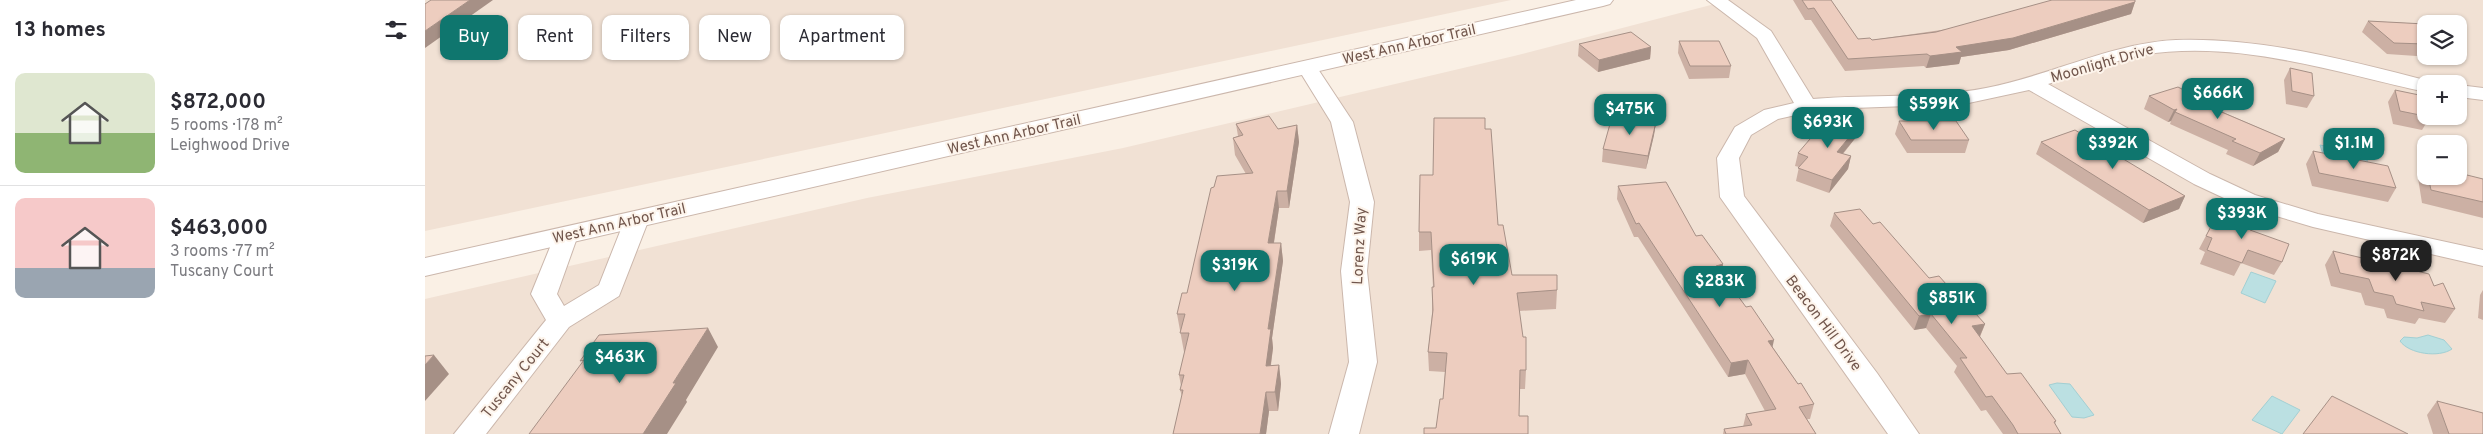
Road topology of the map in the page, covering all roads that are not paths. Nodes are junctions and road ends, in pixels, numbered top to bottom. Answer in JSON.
{"nodes":[{"id":1,"x":1603,"y":0,"type":"edge"},
{"id":2,"x":1716,"y":0,"type":"edge"},
{"id":3,"x":1307,"y":67,"type":"junction"},
{"id":4,"x":2031,"y":83,"type":"junction"},
{"id":5,"x":2417,"y":84,"type":"edge"},
{"id":6,"x":2467,"y":92,"type":"edge"},
{"id":7,"x":2483,"y":94,"type":"edge"},
{"id":8,"x":1806,"y":105,"type":"junction"},
{"id":9,"x":637,"y":219,"type":"junction"},
{"id":10,"x":566,"y":235,"type":"junction"},
{"id":11,"x":2483,"y":258,"type":"edge"},
{"id":12,"x":425,"y":267,"type":"edge"},
{"id":13,"x":560,"y":321,"type":"junction"},
{"id":14,"x":469,"y":434,"type":"edge"},
{"id":15,"x":1344,"y":434,"type":"edge"},
{"id":16,"x":1904,"y":434,"type":"edge"}],
"edges":[{"from":1,"to":3,"type":"street","name":"West Ann Arbor Trail"},
{"from":2,"to":8,"type":"street"},
{"from":3,"to":9,"type":"street","name":"West Ann Arbor Trail"},
{"from":3,"to":15,"type":"street","name":"Lorenz Way"},
{"from":4,"to":5,"type":"street","name":"Moonlight Drive"},
{"from":4,"to":8,"type":"street","name":"Moonlight Drive"},
{"from":4,"to":11,"type":"street"},
{"from":6,"to":7,"type":"street"},
{"from":8,"to":16,"type":"street","name":"Beacon Hill Drive"},
{"from":9,"to":10,"type":"street","name":"West Ann Arbor Trail"},
{"from":9,"to":13,"type":"street","name":"Tuscany Court"},
{"from":10,"to":12,"type":"street","name":"West Ann Arbor Trail"},
{"from":10,"to":13,"type":"street"},
{"from":13,"to":14,"type":"street","name":"Tuscany Court"}]}
